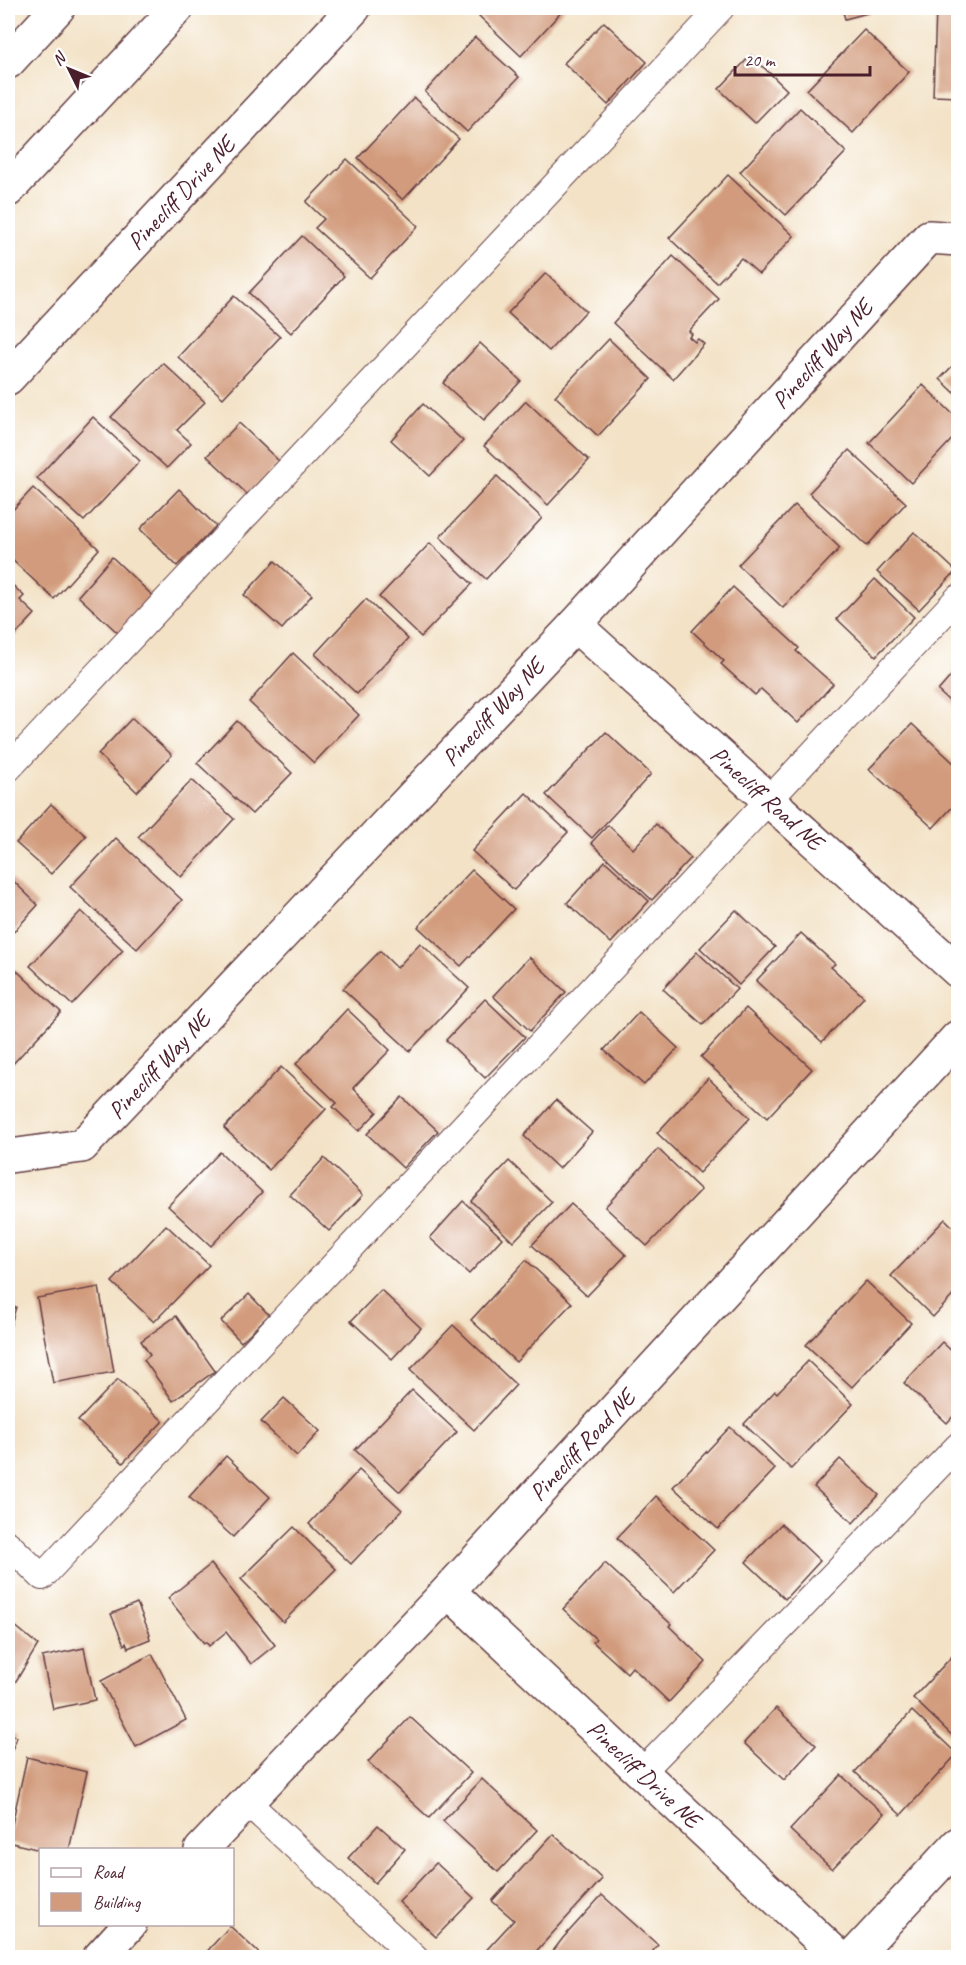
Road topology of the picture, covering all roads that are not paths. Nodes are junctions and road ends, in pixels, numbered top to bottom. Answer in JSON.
{"nodes":[{"id":1,"x":58,"y":8,"type":"edge"},
{"id":2,"x":177,"y":8,"type":"edge"},
{"id":3,"x":354,"y":8,"type":"edge"},
{"id":4,"x":722,"y":8,"type":"edge"},
{"id":5,"x":8,"y":62,"type":"edge"},
{"id":6,"x":8,"y":190,"type":"edge"},
{"id":7,"x":958,"y":239,"type":"edge"},
{"id":8,"x":8,"y":378,"type":"edge"},
{"id":9,"x":958,"y":598,"type":"edge"},
{"id":10,"x":575,"y":625,"type":"junction"},
{"id":11,"x":8,"y":769,"type":"edge"},
{"id":12,"x":770,"y":801,"type":"junction"},
{"id":13,"x":958,"y":971,"type":"edge"},
{"id":14,"x":958,"y":1037,"type":"edge"},
{"id":15,"x":8,"y":1153,"type":"edge"},
{"id":16,"x":958,"y":1446,"type":"edge"},
{"id":17,"x":8,"y":1544,"type":"edge"},
{"id":18,"x":448,"y":1591,"type":"junction"},
{"id":19,"x":642,"y":1772,"type":"junction"},
{"id":20,"x":246,"y":1802,"type":"junction"},
{"id":21,"x":958,"y":1844,"type":"edge"},
{"id":22,"x":203,"y":1848,"type":"edge"},
{"id":23,"x":128,"y":1926,"type":"edge"},
{"id":24,"x":99,"y":1958,"type":"edge"},
{"id":25,"x":415,"y":1958,"type":"edge"},
{"id":26,"x":840,"y":1958,"type":"edge"},
{"id":27,"x":852,"y":1958,"type":"edge"}],
"edges":[{"from":1,"to":5,"type":"street"},
{"from":2,"to":6,"type":"street"},
{"from":3,"to":8,"type":"street","name":"Pinecliff Drive NE"},
{"from":4,"to":11,"type":"lane"},
{"from":7,"to":10,"type":"street","name":"Pinecliff Way NE"},
{"from":9,"to":12,"type":"lane"},
{"from":10,"to":12,"type":"street","name":"Pinecliff Road NE"},
{"from":10,"to":15,"type":"street","name":"Pinecliff Way NE"},
{"from":12,"to":13,"type":"street","name":"Pinecliff Road NE"},
{"from":12,"to":17,"type":"lane"},
{"from":14,"to":18,"type":"street","name":"Pinecliff Road NE"},
{"from":16,"to":19,"type":"lane"},
{"from":18,"to":19,"type":"street","name":"Pinecliff Drive NE"},
{"from":18,"to":20,"type":"street","name":"Pinecliff Road NE"},
{"from":19,"to":26,"type":"street","name":"Pinecliff Drive NE"},
{"from":20,"to":22,"type":"street","name":"Pinecliff Road NE"},
{"from":20,"to":25,"type":"lane"},
{"from":21,"to":27,"type":"street"},
{"from":23,"to":24,"type":"street"}]}
